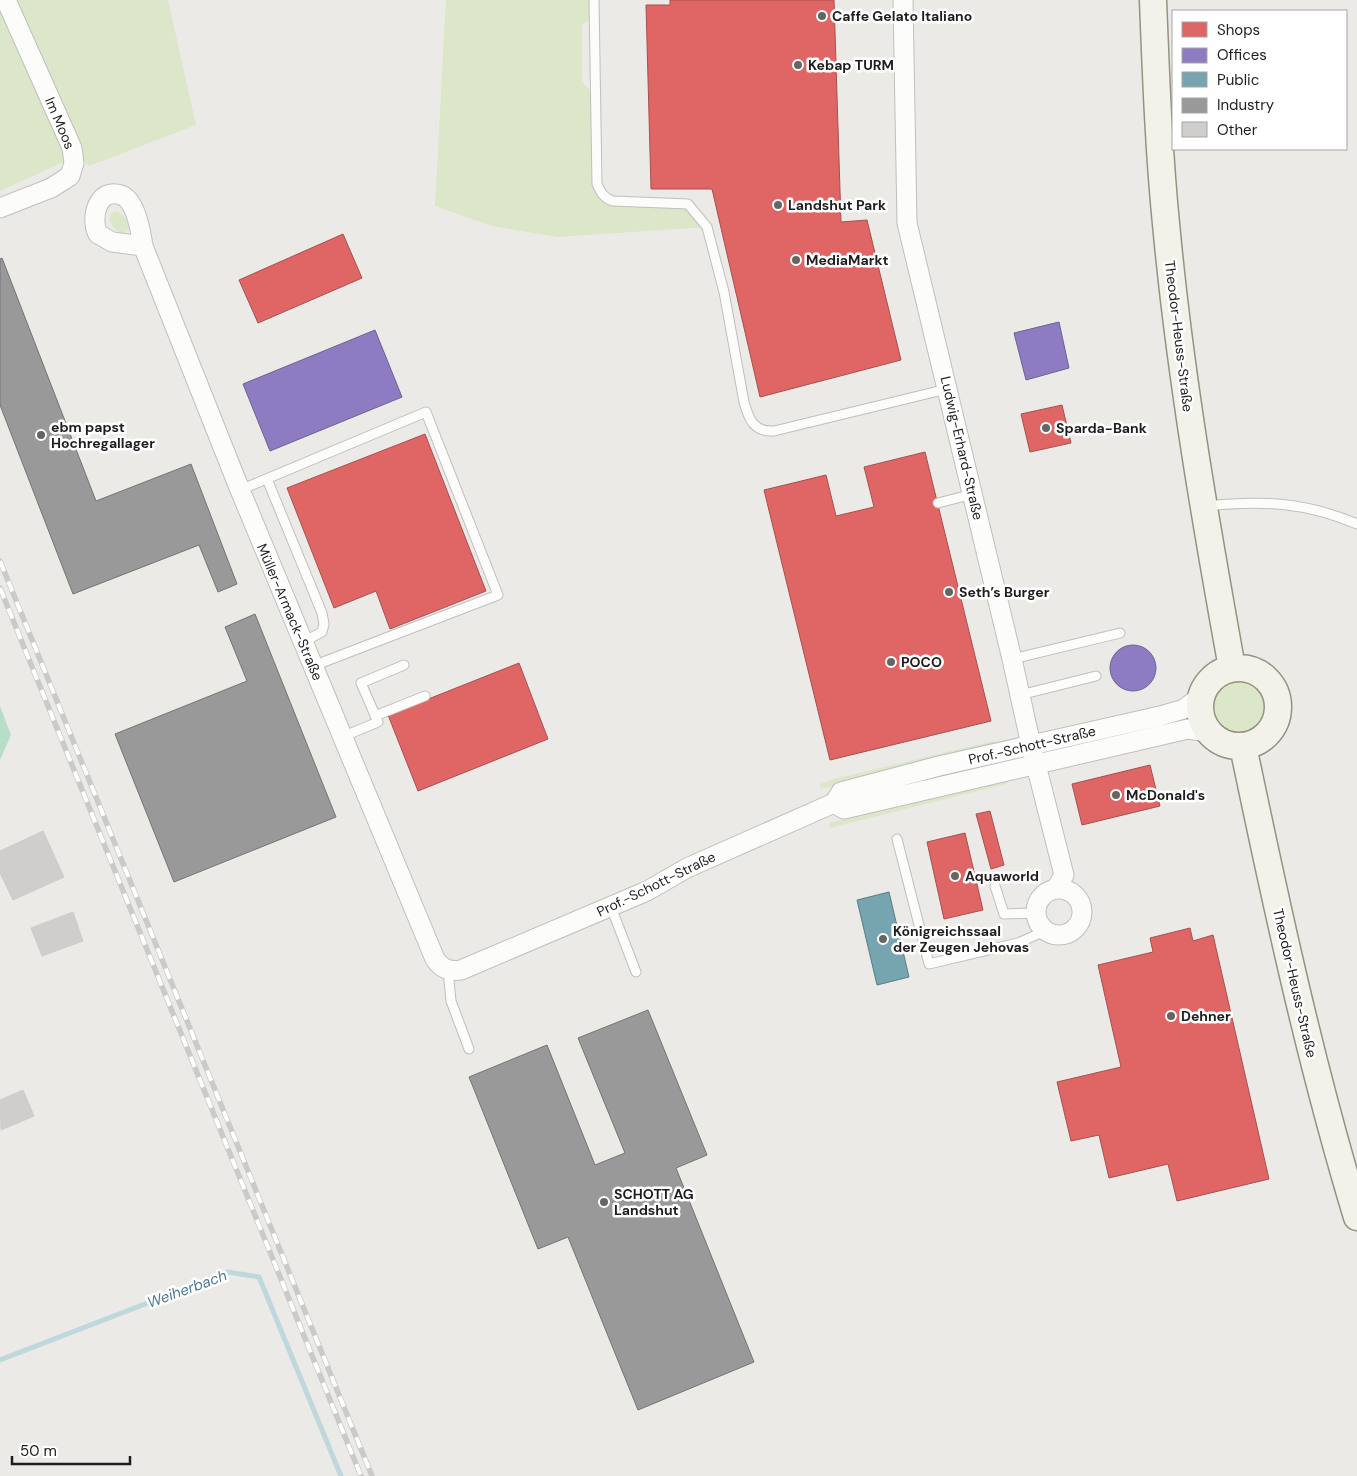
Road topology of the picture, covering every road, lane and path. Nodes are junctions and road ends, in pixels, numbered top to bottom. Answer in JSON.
{"nodes":[{"id":1,"x":6,"y":0,"type":"edge"},
{"id":2,"x":594,"y":0,"type":"edge"},
{"id":3,"x":902,"y":0,"type":"edge"},
{"id":4,"x":1153,"y":0,"type":"edge"},
{"id":5,"x":0,"y":208,"type":"edge"},
{"id":6,"x":143,"y":246,"type":"dead end"},
{"id":7,"x":948,"y":389,"type":"junction"},
{"id":8,"x":267,"y":479,"type":"junction"},
{"id":9,"x":240,"y":490,"type":"junction"},
{"id":10,"x":973,"y":494,"type":"junction"},
{"id":11,"x":938,"y":503,"type":"dead end"},
{"id":12,"x":1204,"y":506,"type":"junction"},
{"id":13,"x":1357,"y":524,"type":"edge"},
{"id":14,"x":1120,"y":633,"type":"dead end"},
{"id":15,"x":303,"y":642,"type":"junction"},
{"id":16,"x":1012,"y":659,"type":"junction"},
{"id":17,"x":404,"y":665,"type":"dead end"},
{"id":18,"x":313,"y":666,"type":"junction"},
{"id":19,"x":1232,"y":668,"type":"junction"},
{"id":20,"x":1096,"y":676,"type":"dead end"},
{"id":21,"x":1019,"y":695,"type":"junction"},
{"id":22,"x":425,"y":696,"type":"dead end"},
{"id":23,"x":1201,"y":696,"type":"junction"},
{"id":24,"x":375,"y":716,"type":"junction"},
{"id":25,"x":1208,"y":732,"type":"junction"},
{"id":26,"x":342,"y":737,"type":"junction"},
{"id":27,"x":1031,"y":745,"type":"junction"},
{"id":28,"x":1244,"y":746,"type":"junction"},
{"id":29,"x":1037,"y":765,"type":"junction"},
{"id":30,"x":834,"y":803,"type":"junction"},
{"id":31,"x":897,"y":838,"type":"dead end"},
{"id":32,"x":995,"y":886,"type":"dead end"},
{"id":33,"x":1056,"y":889,"type":"junction"},
{"id":34,"x":611,"y":906,"type":"junction"},
{"id":35,"x":1036,"y":913,"type":"junction"},
{"id":36,"x":1045,"y":931,"type":"junction"},
{"id":37,"x":448,"y":970,"type":"junction"},
{"id":38,"x":636,"y":972,"type":"dead end"},
{"id":39,"x":469,"y":1049,"type":"dead end"},
{"id":40,"x":1357,"y":1217,"type":"edge"}],
"edges":[{"from":1,"to":5,"type":"street","name":"Im Moos"},
{"from":2,"to":7,"type":"lane"},
{"from":3,"to":7,"type":"street","name":"Ludwig-Erhard-Straße"},
{"from":4,"to":12,"type":"main road","name":"Theodor-Heuss-Straße"},
{"from":6,"to":9,"type":"street","name":"Müller-Armack-Straße"},
{"from":7,"to":10,"type":"street","name":"Ludwig-Erhard-Straße"},
{"from":8,"to":9,"type":"lane"},
{"from":8,"to":15,"type":"lane"},
{"from":8,"to":18,"type":"lane"},
{"from":9,"to":15,"type":"street","name":"Müller-Armack-Straße"},
{"from":10,"to":11,"type":"lane"},
{"from":10,"to":16,"type":"street","name":"Ludwig-Erhard-Straße"},
{"from":12,"to":13,"type":"lane"},
{"from":12,"to":19,"type":"main road","name":"Theodor-Heuss-Straße"},
{"from":14,"to":16,"type":"lane"},
{"from":15,"to":18,"type":"street","name":"Müller-Armack-Straße"},
{"from":16,"to":21,"type":"street","name":"Ludwig-Erhard-Straße"},
{"from":17,"to":24,"type":"lane"},
{"from":18,"to":26,"type":"street","name":"Müller-Armack-Straße"},
{"from":19,"to":23,"type":"main road"},
{"from":19,"to":28,"type":"main road"},
{"from":20,"to":21,"type":"lane"},
{"from":21,"to":27,"type":"street","name":"Ludwig-Erhard-Straße"},
{"from":22,"to":24,"type":"lane"},
{"from":23,"to":25,"type":"main road"},
{"from":23,"to":27,"type":"street","name":"Prof.-Schott-Straße"},
{"from":24,"to":26,"type":"lane"},
{"from":25,"to":28,"type":"main road"},
{"from":25,"to":29,"type":"street","name":"Prof.-Schott-Straße"},
{"from":26,"to":37,"type":"street","name":"Müller-Armack-Straße"},
{"from":27,"to":29,"type":"street","name":"Ludwig-Erhard-Straße"},
{"from":27,"to":30,"type":"street","name":"Prof.-Schott-Straße"},
{"from":28,"to":40,"type":"main road","name":"Theodor-Heuss-Straße"},
{"from":29,"to":30,"type":"street","name":"Prof.-Schott-Straße"},
{"from":29,"to":33,"type":"street","name":"Ludwig-Erhard-Straße"},
{"from":30,"to":34,"type":"street","name":"Prof.-Schott-Straße"},
{"from":31,"to":36,"type":"lane"},
{"from":32,"to":35,"type":"lane"},
{"from":33,"to":35,"type":"street"},
{"from":33,"to":36,"type":"street"},
{"from":34,"to":37,"type":"street","name":"Prof.-Schott-Straße"},
{"from":34,"to":38,"type":"lane"},
{"from":35,"to":36,"type":"street"},
{"from":37,"to":39,"type":"lane"}]}
